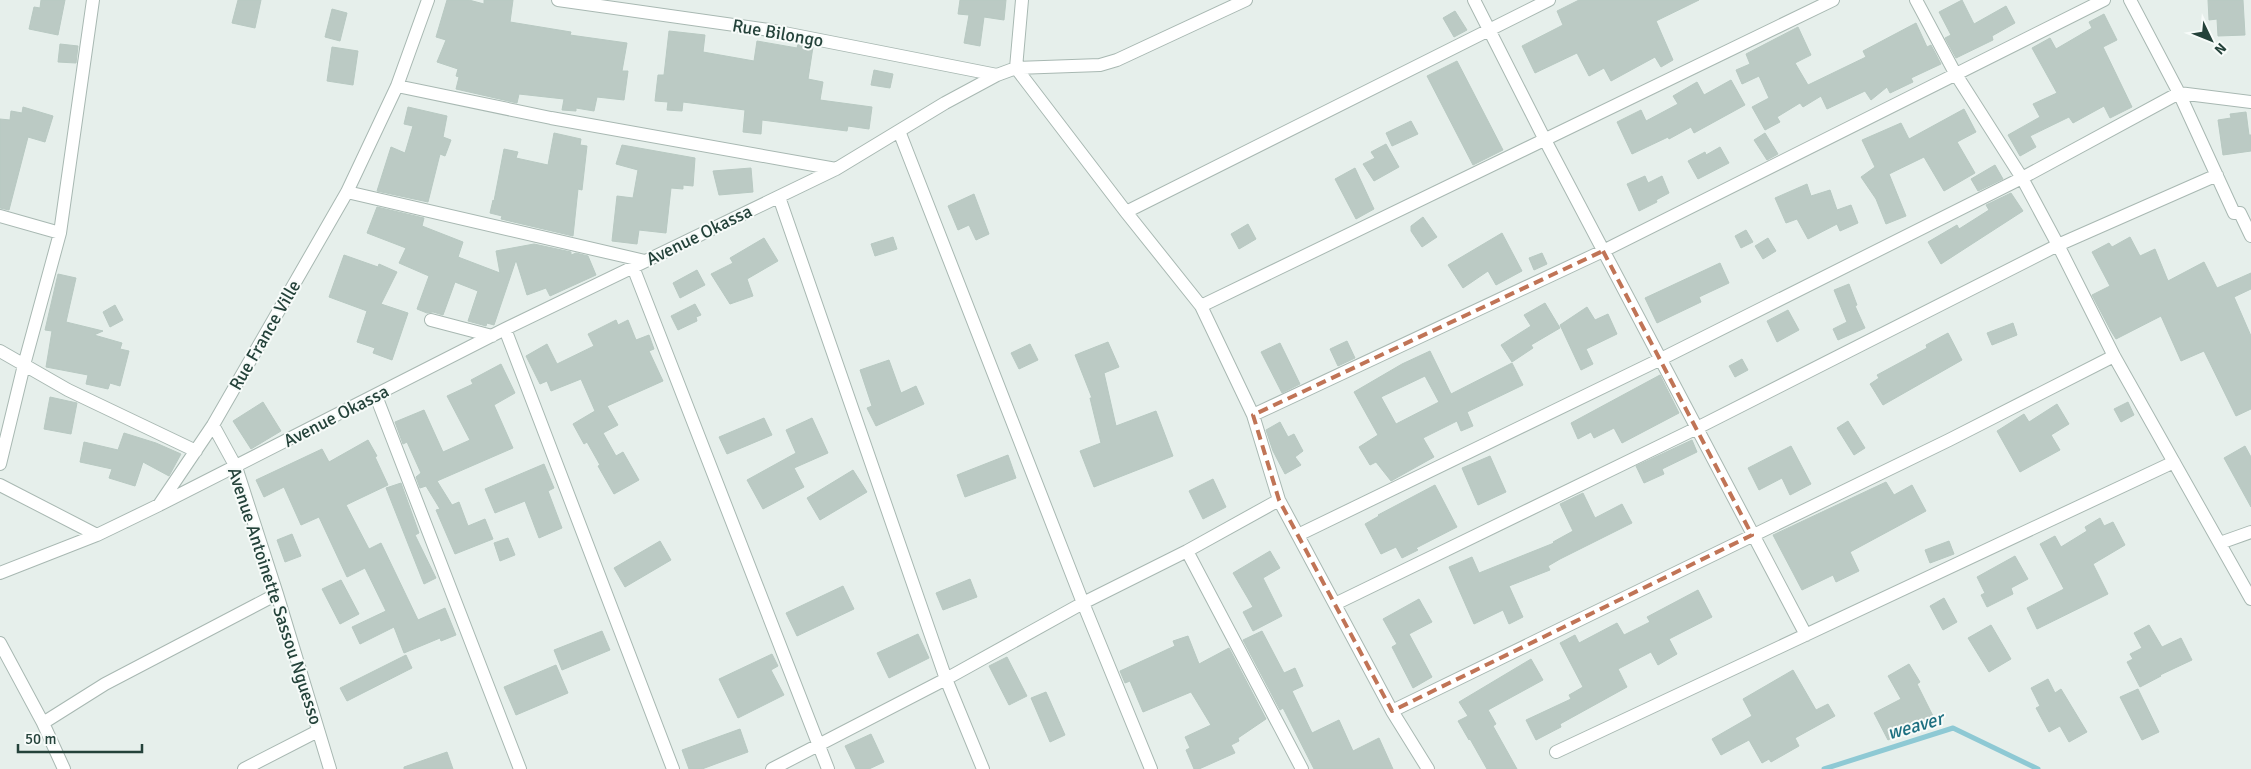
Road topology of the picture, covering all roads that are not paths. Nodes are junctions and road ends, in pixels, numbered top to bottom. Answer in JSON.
{"nodes":[{"id":1,"x":93,"y":0,"type":"edge"},
{"id":2,"x":428,"y":0,"type":"edge"},
{"id":3,"x":558,"y":0,"type":"edge"},
{"id":4,"x":1022,"y":0,"type":"edge"},
{"id":5,"x":1246,"y":0,"type":"edge"},
{"id":6,"x":1474,"y":0,"type":"edge"},
{"id":7,"x":1549,"y":0,"type":"edge"},
{"id":8,"x":1833,"y":0,"type":"edge"},
{"id":9,"x":1916,"y":0,"type":"edge"},
{"id":10,"x":2104,"y":0,"type":"edge"},
{"id":11,"x":2130,"y":0,"type":"edge"},
{"id":12,"x":1488,"y":29,"type":"junction"},
{"id":13,"x":1016,"y":68,"type":"junction"},
{"id":14,"x":1955,"y":73,"type":"junction"},
{"id":15,"x":997,"y":75,"type":"junction"},
{"id":16,"x":396,"y":86,"type":"junction"},
{"id":17,"x":2179,"y":93,"type":"junction"},
{"id":18,"x":2251,"y":102,"type":"edge"},
{"id":19,"x":899,"y":131,"type":"junction"},
{"id":20,"x":1545,"y":140,"type":"junction"},
{"id":21,"x":836,"y":169,"type":"junction"},
{"id":22,"x":2217,"y":175,"type":"junction"},
{"id":23,"x":2022,"y":178,"type":"junction"},
{"id":24,"x":347,"y":192,"type":"junction"},
{"id":25,"x":779,"y":197,"type":"junction"},
{"id":26,"x":1126,"y":212,"type":"junction"},
{"id":27,"x":2246,"y":213,"type":"edge"},
{"id":28,"x":0,"y":216,"type":"edge"},
{"id":29,"x":60,"y":233,"type":"junction"},
{"id":30,"x":2251,"y":236,"type":"edge"},
{"id":31,"x":2058,"y":245,"type":"junction"},
{"id":32,"x":1603,"y":250,"type":"junction"},
{"id":33,"x":645,"y":262,"type":"junction"},
{"id":34,"x":633,"y":267,"type":"junction"},
{"id":35,"x":1200,"y":306,"type":"junction"},
{"id":36,"x":431,"y":320,"type":"dead end"},
{"id":37,"x":505,"y":329,"type":"junction"},
{"id":38,"x":492,"y":336,"type":"junction"},
{"id":39,"x":0,"y":351,"type":"edge"},
{"id":40,"x":2114,"y":356,"type":"junction"},
{"id":41,"x":1661,"y":359,"type":"junction"},
{"id":42,"x":24,"y":365,"type":"junction"},
{"id":43,"x":376,"y":396,"type":"junction"},
{"id":44,"x":1253,"y":415,"type":"junction"},
{"id":45,"x":214,"y":425,"type":"junction"},
{"id":46,"x":1696,"y":428,"type":"junction"},
{"id":47,"x":196,"y":451,"type":"junction"},
{"id":48,"x":2174,"y":462,"type":"junction"},
{"id":49,"x":0,"y":464,"type":"edge"},
{"id":50,"x":236,"y":467,"type":"junction"},
{"id":51,"x":0,"y":485,"type":"edge"},
{"id":52,"x":1279,"y":500,"type":"junction"},
{"id":53,"x":160,"y":505,"type":"junction"},
{"id":54,"x":2251,"y":532,"type":"edge"},
{"id":55,"x":97,"y":535,"type":"junction"},
{"id":56,"x":1298,"y":535,"type":"junction"},
{"id":57,"x":1752,"y":535,"type":"junction"},
{"id":58,"x":2220,"y":544,"type":"junction"},
{"id":59,"x":1187,"y":551,"type":"junction"},
{"id":60,"x":0,"y":572,"type":"edge"},
{"id":61,"x":277,"y":594,"type":"junction"},
{"id":62,"x":2251,"y":599,"type":"edge"},
{"id":63,"x":1083,"y":603,"type":"junction"},
{"id":64,"x":1335,"y":604,"type":"junction"},
{"id":65,"x":1806,"y":635,"type":"junction"},
{"id":66,"x":0,"y":643,"type":"edge"},
{"id":67,"x":946,"y":679,"type":"junction"},
{"id":68,"x":1392,"y":711,"type":"junction"},
{"id":69,"x":44,"y":723,"type":"junction"},
{"id":70,"x":318,"y":731,"type":"junction"},
{"id":71,"x":818,"y":744,"type":"junction"},
{"id":72,"x":1556,"y":752,"type":"dead end"},
{"id":73,"x":64,"y":769,"type":"edge"},
{"id":74,"x":244,"y":769,"type":"edge"},
{"id":75,"x":330,"y":769,"type":"edge"},
{"id":76,"x":520,"y":769,"type":"edge"},
{"id":77,"x":673,"y":769,"type":"edge"},
{"id":78,"x":772,"y":769,"type":"edge"},
{"id":79,"x":828,"y":769,"type":"edge"},
{"id":80,"x":984,"y":769,"type":"edge"},
{"id":81,"x":1151,"y":769,"type":"edge"},
{"id":82,"x":1302,"y":769,"type":"edge"},
{"id":83,"x":1428,"y":769,"type":"edge"}],
"edges":[{"from":1,"to":29,"type":"street"},
{"from":2,"to":16,"type":"street","name":"Rue France Ville"},
{"from":3,"to":15,"type":"street","name":"Rue Bilongo"},
{"from":4,"to":13,"type":"street"},
{"from":5,"to":13,"type":"street","name":"Avenue Okassa"},
{"from":6,"to":12,"type":"street"},
{"from":7,"to":12,"type":"street"},
{"from":8,"to":20,"type":"street"},
{"from":9,"to":14,"type":"street"},
{"from":10,"to":14,"type":"street"},
{"from":11,"to":17,"type":"street"},
{"from":12,"to":20,"type":"street"},
{"from":12,"to":26,"type":"street"},
{"from":13,"to":15,"type":"street","name":"Avenue Okassa"},
{"from":13,"to":26,"type":"street"},
{"from":14,"to":23,"type":"street"},
{"from":14,"to":32,"type":"street"},
{"from":15,"to":19,"type":"street","name":"Avenue Okassa"},
{"from":16,"to":21,"type":"street"},
{"from":16,"to":24,"type":"street","name":"Rue France Ville"},
{"from":17,"to":18,"type":"street"},
{"from":17,"to":22,"type":"street"},
{"from":17,"to":23,"type":"street"},
{"from":19,"to":21,"type":"street","name":"Avenue Okassa"},
{"from":19,"to":63,"type":"street"},
{"from":20,"to":32,"type":"street"},
{"from":20,"to":35,"type":"street"},
{"from":21,"to":25,"type":"street","name":"Avenue Okassa"},
{"from":22,"to":27,"type":"street"},
{"from":22,"to":31,"type":"street"},
{"from":23,"to":31,"type":"street"},
{"from":23,"to":41,"type":"street"},
{"from":24,"to":33,"type":"street"},
{"from":24,"to":45,"type":"street","name":"Rue France Ville"},
{"from":25,"to":33,"type":"street","name":"Avenue Okassa"},
{"from":25,"to":67,"type":"street"},
{"from":26,"to":35,"type":"street"},
{"from":27,"to":30,"type":"street"},
{"from":28,"to":29,"type":"street"},
{"from":29,"to":42,"type":"street"},
{"from":31,"to":40,"type":"street"},
{"from":31,"to":46,"type":"street"},
{"from":32,"to":41,"type":"street"},
{"from":32,"to":44,"type":"street"},
{"from":33,"to":34,"type":"street","name":"Avenue Okassa"},
{"from":34,"to":37,"type":"street","name":"Avenue Okassa"},
{"from":34,"to":71,"type":"street"},
{"from":35,"to":44,"type":"street"},
{"from":36,"to":38,"type":"street"},
{"from":37,"to":38,"type":"street","name":"Avenue Okassa"},
{"from":37,"to":77,"type":"street"},
{"from":38,"to":43,"type":"street","name":"Avenue Okassa"},
{"from":39,"to":42,"type":"street"},
{"from":40,"to":48,"type":"street"},
{"from":40,"to":57,"type":"street"},
{"from":41,"to":46,"type":"street"},
{"from":41,"to":56,"type":"street"},
{"from":42,"to":47,"type":"street"},
{"from":42,"to":49,"type":"street"},
{"from":43,"to":50,"type":"street","name":"Avenue Okassa"},
{"from":43,"to":76,"type":"street"},
{"from":44,"to":52,"type":"street"},
{"from":45,"to":47,"type":"street","name":"Rue France Ville"},
{"from":45,"to":50,"type":"street","name":"Avenue Antoinette Sassou Nguesso"},
{"from":46,"to":57,"type":"street"},
{"from":46,"to":64,"type":"street"},
{"from":47,"to":53,"type":"street","name":"Rue France Ville"},
{"from":48,"to":58,"type":"street"},
{"from":48,"to":65,"type":"street"},
{"from":50,"to":53,"type":"street","name":"Avenue Okassa"},
{"from":50,"to":61,"type":"street","name":"Avenue Antoinette Sassou Nguesso"},
{"from":51,"to":55,"type":"street"},
{"from":52,"to":56,"type":"street"},
{"from":52,"to":59,"type":"street"},
{"from":53,"to":55,"type":"street"},
{"from":54,"to":58,"type":"street"},
{"from":55,"to":60,"type":"street"},
{"from":56,"to":64,"type":"street"},
{"from":57,"to":65,"type":"street"},
{"from":57,"to":68,"type":"street"},
{"from":58,"to":62,"type":"street"},
{"from":59,"to":63,"type":"street"},
{"from":59,"to":82,"type":"street"},
{"from":61,"to":69,"type":"street"},
{"from":61,"to":70,"type":"street","name":"Avenue Antoinette Sassou Nguesso"},
{"from":63,"to":67,"type":"street"},
{"from":63,"to":81,"type":"street"},
{"from":64,"to":68,"type":"street"},
{"from":65,"to":72,"type":"street"},
{"from":66,"to":69,"type":"street"},
{"from":67,"to":71,"type":"street"},
{"from":67,"to":80,"type":"street"},
{"from":68,"to":83,"type":"street"},
{"from":69,"to":73,"type":"street"},
{"from":70,"to":74,"type":"street"},
{"from":70,"to":75,"type":"street","name":"Avenue Antoinette Sassou Nguesso"},
{"from":71,"to":78,"type":"street"},
{"from":71,"to":79,"type":"street"}]}
